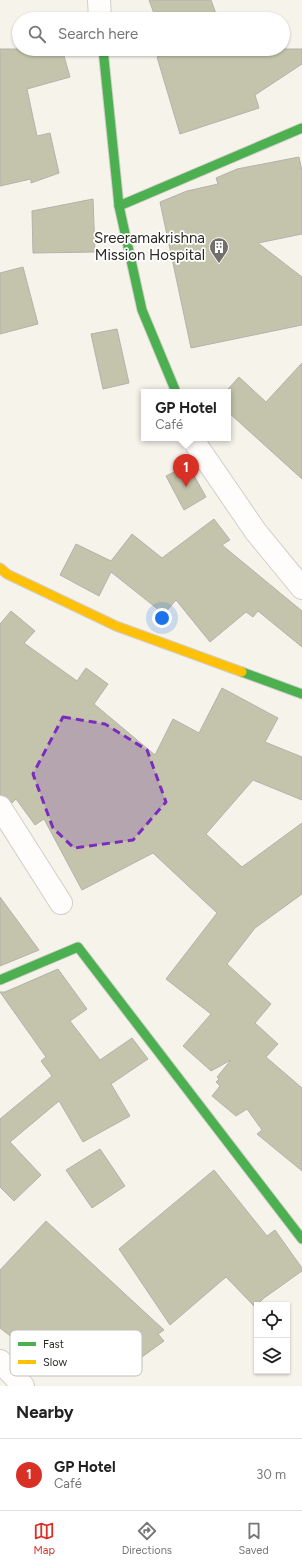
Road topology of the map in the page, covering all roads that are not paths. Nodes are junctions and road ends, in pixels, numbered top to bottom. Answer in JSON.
{"nodes":[{"id":1,"x":99,"y":0,"type":"edge"},
{"id":2,"x":100,"y":12,"type":"edge"},
{"id":3,"x":104,"y":56,"type":"edge"},
{"id":4,"x":302,"y":128,"type":"edge"},
{"id":5,"x":119,"y":206,"type":"junction"},
{"id":6,"x":175,"y":389,"type":"edge"},
{"id":7,"x":195,"y":441,"type":"edge"},
{"id":8,"x":0,"y":568,"type":"edge"},
{"id":9,"x":302,"y":588,"type":"edge"},
{"id":10,"x":302,"y":694,"type":"edge"},
{"id":11,"x":0,"y":807,"type":"edge"},
{"id":12,"x":61,"y":903,"type":"dead end"},
{"id":13,"x":0,"y":980,"type":"edge"},
{"id":14,"x":302,"y":1239,"type":"edge"},
{"id":15,"x":0,"y":1361,"type":"edge"},
{"id":16,"x":10,"y":1372,"type":"edge"},
{"id":17,"x":14,"y":1376,"type":"edge"},
{"id":18,"x":23,"y":1386,"type":"edge"}],
"edges":[{"from":1,"to":2,"type":"street"},
{"from":3,"to":5,"type":"street"},
{"from":4,"to":5,"type":"street"},
{"from":5,"to":6,"type":"street"},
{"from":7,"to":9,"type":"street"},
{"from":8,"to":10,"type":"street"},
{"from":11,"to":12,"type":"street"},
{"from":13,"to":14,"type":"street"},
{"from":15,"to":16,"type":"street"},
{"from":17,"to":18,"type":"street"}]}
